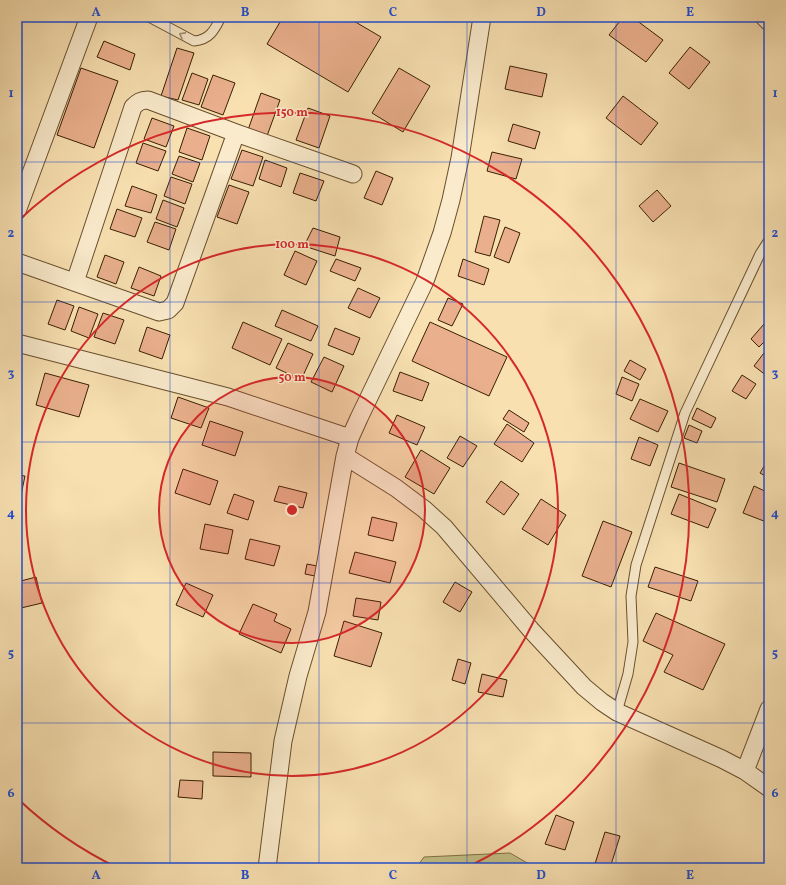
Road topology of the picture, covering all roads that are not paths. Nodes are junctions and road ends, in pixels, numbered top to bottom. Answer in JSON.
{"nodes":[{"id":1,"x":89,"y":17,"type":"edge"},
{"id":2,"x":149,"y":17,"type":"edge"},
{"id":3,"x":222,"y":17,"type":"edge"},
{"id":4,"x":482,"y":17,"type":"edge"},
{"id":5,"x":764,"y":17,"type":"edge"},
{"id":6,"x":769,"y":22,"type":"edge"},
{"id":7,"x":236,"y":133,"type":"junction"},
{"id":8,"x":353,"y":174,"type":"dead end"},
{"id":9,"x":17,"y":211,"type":"edge"},
{"id":10,"x":769,"y":240,"type":"edge"},
{"id":11,"x":17,"y":262,"type":"edge"},
{"id":12,"x":75,"y":282,"type":"junction"},
{"id":13,"x":17,"y":342,"type":"edge"},
{"id":14,"x":350,"y":438,"type":"junction"},
{"id":15,"x":345,"y":456,"type":"junction"},
{"id":16,"x":769,"y":709,"type":"edge"},
{"id":17,"x":617,"y":712,"type":"junction"},
{"id":18,"x":744,"y":771,"type":"junction"},
{"id":19,"x":769,"y":788,"type":"edge"},
{"id":20,"x":267,"y":868,"type":"edge"}],
"edges":[{"from":1,"to":9,"type":"street"},
{"from":3,"to":2,"type":"lane","one_way":true},
{"from":4,"to":14,"type":"street"},
{"from":5,"to":6,"type":"street"},
{"from":7,"to":8,"type":"street"},
{"from":7,"to":12,"type":"street"},
{"from":7,"to":12,"type":"street"},
{"from":10,"to":17,"type":"lane"},
{"from":11,"to":12,"type":"street"},
{"from":13,"to":14,"type":"street"},
{"from":14,"to":15,"type":"street"},
{"from":15,"to":17,"type":"street"},
{"from":15,"to":20,"type":"street"},
{"from":16,"to":18,"type":"street"},
{"from":17,"to":18,"type":"street"},
{"from":18,"to":19,"type":"street"}]}
